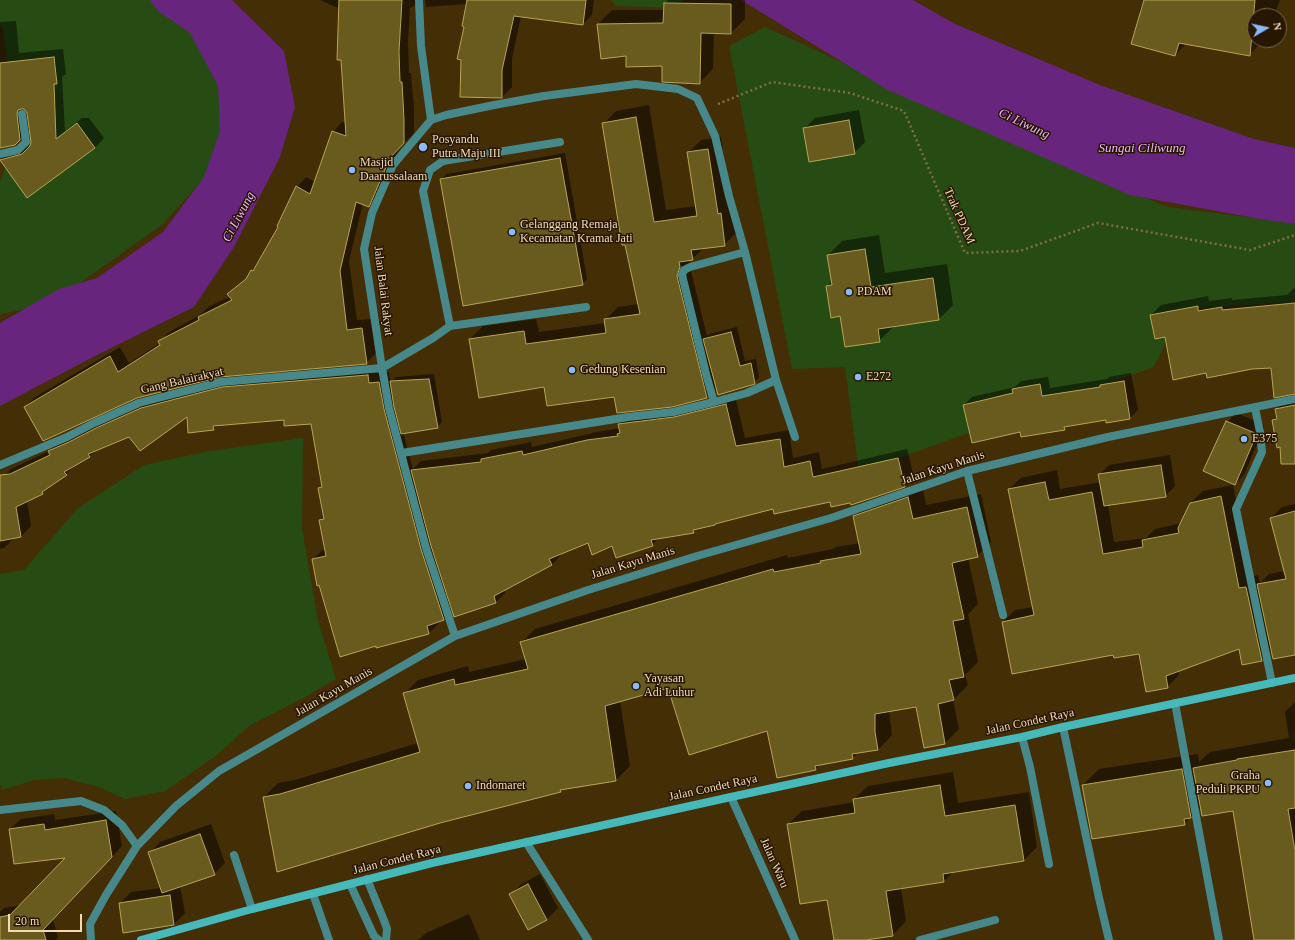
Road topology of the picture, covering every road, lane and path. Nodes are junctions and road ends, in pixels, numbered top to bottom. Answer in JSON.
{"nodes":[{"id":1,"x":419,"y":0,"type":"edge"},
{"id":2,"x":703,"y":109,"type":"junction"},
{"id":3,"x":22,"y":114,"type":"dead end"},
{"id":4,"x":431,"y":120,"type":"junction"},
{"id":5,"x":560,"y":142,"type":"dead end"},
{"id":6,"x":0,"y":154,"type":"edge"},
{"id":7,"x":1295,"y":235,"type":"edge"},
{"id":8,"x":745,"y":252,"type":"junction"},
{"id":9,"x":586,"y":306,"type":"dead end"},
{"id":10,"x":450,"y":326,"type":"junction"},
{"id":11,"x":382,"y":368,"type":"junction"},
{"id":12,"x":776,"y":380,"type":"junction"},
{"id":13,"x":1295,"y":399,"type":"edge"},
{"id":14,"x":714,"y":402,"type":"junction"},
{"id":15,"x":1255,"y":408,"type":"junction"},
{"id":16,"x":795,"y":437,"type":"dead end"},
{"id":17,"x":402,"y":453,"type":"junction"},
{"id":18,"x":0,"y":465,"type":"edge"},
{"id":19,"x":967,"y":471,"type":"junction"},
{"id":20,"x":1003,"y":615,"type":"dead end"},
{"id":21,"x":455,"y":636,"type":"junction"},
{"id":22,"x":1295,"y":678,"type":"edge"},
{"id":23,"x":1272,"y":683,"type":"junction"},
{"id":24,"x":1175,"y":703,"type":"junction"},
{"id":25,"x":1063,"y":727,"type":"junction"},
{"id":26,"x":1022,"y":737,"type":"junction"},
{"id":27,"x":731,"y":797,"type":"junction"},
{"id":28,"x":0,"y":810,"type":"edge"},
{"id":29,"x":526,"y":842,"type":"junction"},
{"id":30,"x":137,"y":846,"type":"junction"},
{"id":31,"x":234,"y":855,"type":"dead end"},
{"id":32,"x":1049,"y":864,"type":"dead end"},
{"id":33,"x":367,"y":879,"type":"junction"},
{"id":34,"x":350,"y":884,"type":"junction"},
{"id":35,"x":313,"y":894,"type":"junction"},
{"id":36,"x":252,"y":909,"type":"junction"},
{"id":37,"x":996,"y":920,"type":"dead end"},
{"id":38,"x":91,"y":940,"type":"edge"},
{"id":39,"x":141,"y":940,"type":"edge"},
{"id":40,"x":329,"y":940,"type":"edge"},
{"id":41,"x":379,"y":940,"type":"edge"},
{"id":42,"x":386,"y":940,"type":"edge"},
{"id":43,"x":588,"y":940,"type":"edge"},
{"id":44,"x":795,"y":940,"type":"edge"},
{"id":45,"x":920,"y":940,"type":"edge"},
{"id":46,"x":1109,"y":940,"type":"edge"},
{"id":47,"x":1219,"y":940,"type":"edge"}],
"edges":[{"from":1,"to":4,"type":"street"},
{"from":2,"to":4,"type":"street"},
{"from":2,"to":7,"type":"path","name":"Trak PDAM"},
{"from":2,"to":8,"type":"street"},
{"from":3,"to":6,"type":"street"},
{"from":4,"to":11,"type":"street","name":"Jalan Balai Rakyat"},
{"from":5,"to":10,"type":"street"},
{"from":8,"to":12,"type":"street"},
{"from":8,"to":14,"type":"street"},
{"from":9,"to":10,"type":"street"},
{"from":10,"to":11,"type":"street"},
{"from":11,"to":17,"type":"street","name":"Jalan Balai Rakyat"},
{"from":11,"to":18,"type":"street","name":"Gang Balairakyat"},
{"from":12,"to":14,"type":"street"},
{"from":12,"to":16,"type":"street"},
{"from":13,"to":15,"type":"street","name":"Jalan Kayu Manis"},
{"from":14,"to":17,"type":"street"},
{"from":15,"to":19,"type":"street","name":"Jalan Kayu Manis"},
{"from":15,"to":23,"type":"street"},
{"from":17,"to":21,"type":"street","name":"Jalan Balai Rakyat"},
{"from":19,"to":20,"type":"street"},
{"from":19,"to":21,"type":"street","name":"Jalan Kayu Manis"},
{"from":21,"to":30,"type":"street","name":"Jalan Kayu Manis"},
{"from":22,"to":23,"type":"street","name":"Jalan Condet Raya"},
{"from":23,"to":24,"type":"street","name":"Jalan Condet Raya"},
{"from":24,"to":25,"type":"street","name":"Jalan Condet Raya"},
{"from":24,"to":47,"type":"street"},
{"from":25,"to":26,"type":"street","name":"Jalan Condet Raya"},
{"from":25,"to":46,"type":"street"},
{"from":26,"to":27,"type":"street","name":"Jalan Condet Raya"},
{"from":26,"to":32,"type":"street"},
{"from":27,"to":29,"type":"street","name":"Jalan Condet Raya"},
{"from":27,"to":44,"type":"street","name":"Jalan Waru"},
{"from":28,"to":30,"type":"street"},
{"from":29,"to":33,"type":"street","name":"Jalan Condet Raya"},
{"from":29,"to":43,"type":"street"},
{"from":30,"to":38,"type":"street","name":"Jalan Kayu Manis"},
{"from":31,"to":36,"type":"street"},
{"from":33,"to":34,"type":"street","name":"Jalan Condet Raya"},
{"from":33,"to":42,"type":"street"},
{"from":34,"to":35,"type":"street","name":"Jalan Condet Raya"},
{"from":34,"to":41,"type":"street"},
{"from":35,"to":36,"type":"street","name":"Jalan Condet Raya"},
{"from":35,"to":40,"type":"street"},
{"from":36,"to":39,"type":"street","name":"Jalan Condet Raya"},
{"from":37,"to":45,"type":"street"}]}
